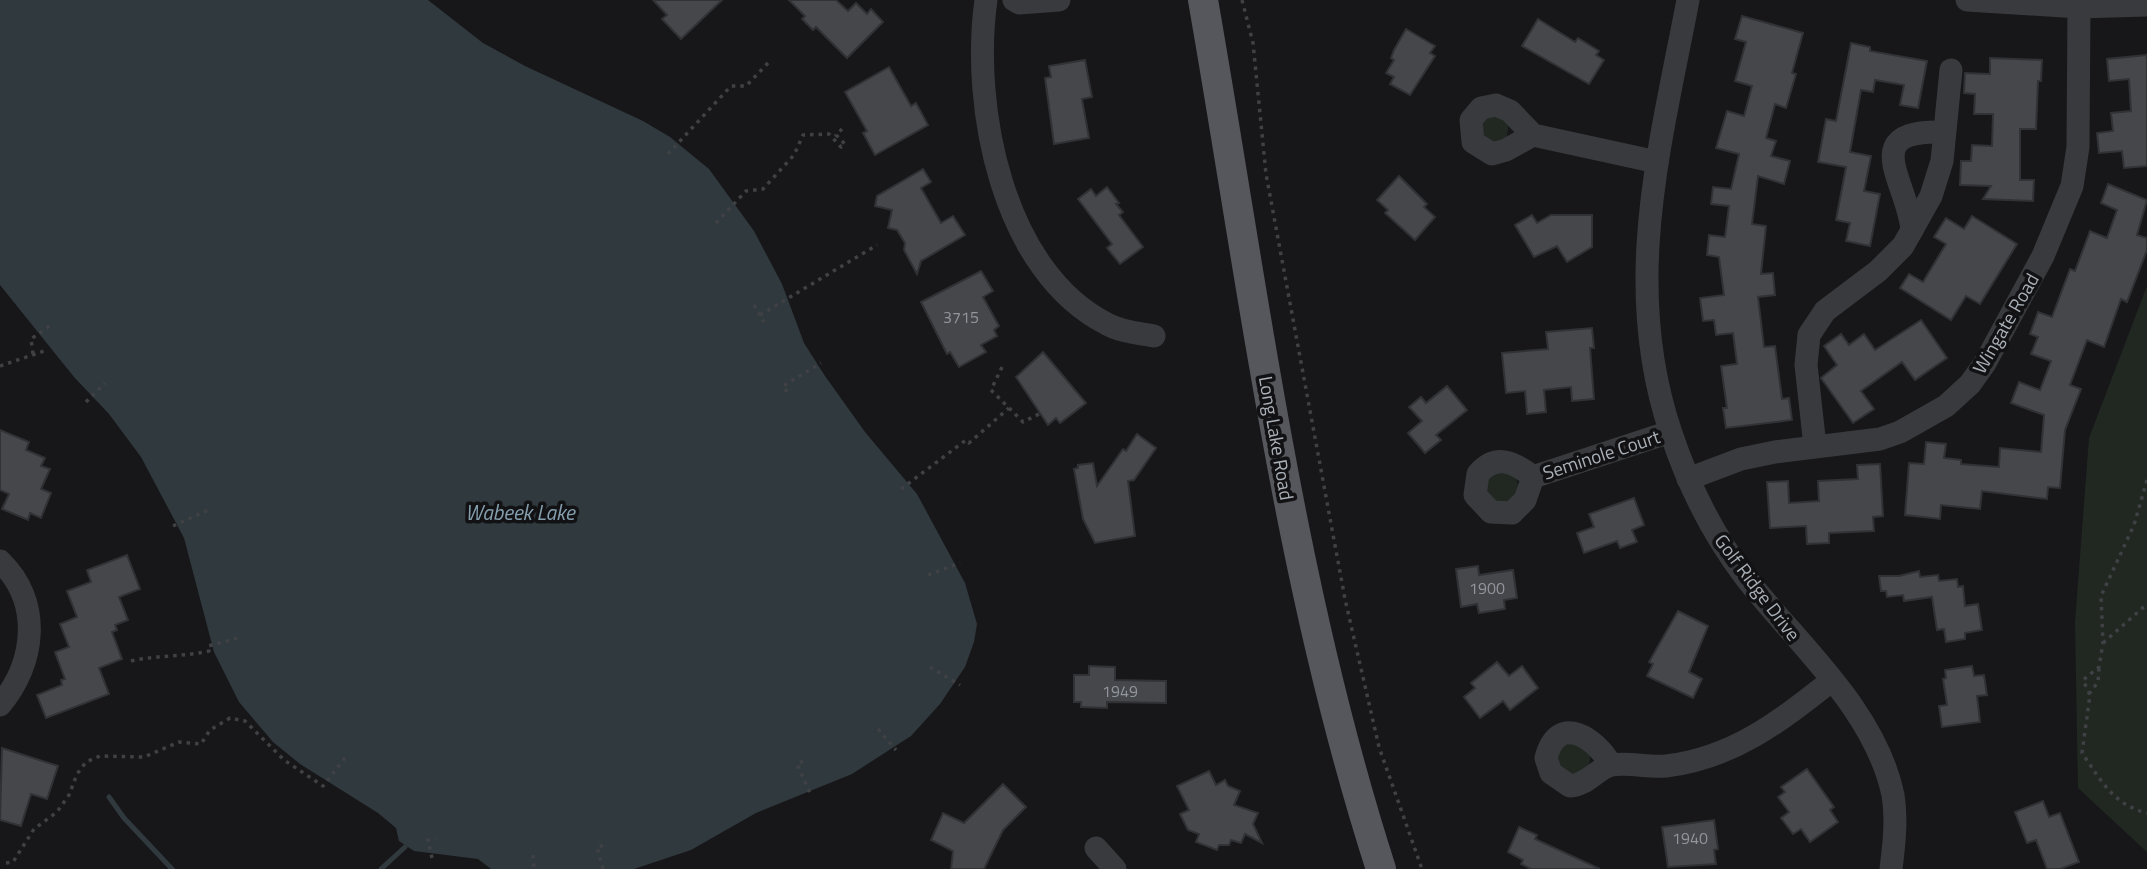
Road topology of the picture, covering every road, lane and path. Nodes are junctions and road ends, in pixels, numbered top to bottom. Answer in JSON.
{"nodes":[{"id":1,"x":986,"y":0,"type":"edge"},
{"id":2,"x":1014,"y":0,"type":"edge"},
{"id":3,"x":1059,"y":0,"type":"edge"},
{"id":4,"x":1203,"y":0,"type":"edge"},
{"id":5,"x":1242,"y":0,"type":"edge"},
{"id":6,"x":1688,"y":0,"type":"edge"},
{"id":7,"x":1967,"y":0,"type":"edge"},
{"id":8,"x":2147,"y":5,"type":"edge"},
{"id":9,"x":2079,"y":7,"type":"junction"},
{"id":10,"x":769,"y":62,"type":"dead end"},
{"id":11,"x":1951,"y":71,"type":"dead end"},
{"id":12,"x":842,"y":129,"type":"dead end"},
{"id":13,"x":1944,"y":132,"type":"junction"},
{"id":14,"x":1533,"y":135,"type":"dead end"},
{"id":15,"x":668,"y":154,"type":"dead end"},
{"id":16,"x":1657,"y":162,"type":"junction"},
{"id":17,"x":716,"y":223,"type":"dead end"},
{"id":18,"x":1912,"y":230,"type":"junction"},
{"id":19,"x":877,"y":244,"type":"dead end"},
{"id":20,"x":754,"y":305,"type":"dead end"},
{"id":21,"x":760,"y":314,"type":"junction"},
{"id":22,"x":764,"y":322,"type":"dead end"},
{"id":23,"x":51,"y":325,"type":"dead end"},
{"id":24,"x":1154,"y":336,"type":"dead end"},
{"id":25,"x":47,"y":350,"type":"dead end"},
{"id":26,"x":33,"y":355,"type":"junction"},
{"id":27,"x":821,"y":363,"type":"dead end"},
{"id":28,"x":0,"y":366,"type":"edge"},
{"id":29,"x":1002,"y":367,"type":"dead end"},
{"id":30,"x":105,"y":383,"type":"dead end"},
{"id":31,"x":787,"y":392,"type":"dead end"},
{"id":32,"x":86,"y":402,"type":"dead end"},
{"id":33,"x":1009,"y":408,"type":"junction"},
{"id":34,"x":1039,"y":414,"type":"dead end"},
{"id":35,"x":1670,"y":432,"type":"junction"},
{"id":36,"x":1815,"y":446,"type":"junction"},
{"id":37,"x":1533,"y":477,"type":"dead end"},
{"id":38,"x":1688,"y":480,"type":"junction"},
{"id":39,"x":2147,"y":480,"type":"edge"},
{"id":40,"x":901,"y":489,"type":"dead end"},
{"id":41,"x":208,"y":510,"type":"dead end"},
{"id":42,"x":173,"y":526,"type":"dead end"},
{"id":43,"x":0,"y":561,"type":"edge"},
{"id":44,"x":960,"y":563,"type":"dead end"},
{"id":45,"x":928,"y":575,"type":"dead end"},
{"id":46,"x":2147,"y":604,"type":"edge"},
{"id":47,"x":242,"y":637,"type":"dead end"},
{"id":48,"x":2103,"y":643,"type":"junction"},
{"id":49,"x":131,"y":661,"type":"dead end"},
{"id":50,"x":930,"y":667,"type":"dead end"},
{"id":51,"x":2099,"y":667,"type":"junction"},
{"id":52,"x":1831,"y":681,"type":"junction"},
{"id":53,"x":960,"y":685,"type":"dead end"},
{"id":54,"x":2090,"y":694,"type":"junction"},
{"id":55,"x":0,"y":705,"type":"edge"},
{"id":56,"x":878,"y":729,"type":"dead end"},
{"id":57,"x":896,"y":750,"type":"dead end"},
{"id":58,"x":345,"y":758,"type":"dead end"},
{"id":59,"x":803,"y":761,"type":"dead end"},
{"id":60,"x":1611,"y":765,"type":"dead end"},
{"id":61,"x":810,"y":793,"type":"dead end"},
{"id":62,"x":2147,"y":813,"type":"edge"},
{"id":63,"x":436,"y":839,"type":"dead end"},
{"id":64,"x":607,"y":845,"type":"dead end"},
{"id":65,"x":1096,"y":848,"type":"dead end"},
{"id":66,"x":533,"y":855,"type":"dead end"},
{"id":67,"x":432,"y":858,"type":"dead end"},
{"id":68,"x":6,"y":863,"type":"dead end"},
{"id":69,"x":534,"y":869,"type":"edge"},
{"id":70,"x":603,"y":869,"type":"edge"},
{"id":71,"x":1115,"y":869,"type":"edge"},
{"id":72,"x":1381,"y":869,"type":"edge"},
{"id":73,"x":1422,"y":869,"type":"edge"},
{"id":74,"x":1891,"y":869,"type":"edge"}],
"edges":[{"from":1,"to":24,"type":"street"},
{"from":2,"to":3,"type":"street"},
{"from":4,"to":72,"type":"main road","name":"Long Lake Road"},
{"from":5,"to":73,"type":"path"},
{"from":6,"to":16,"type":"street","name":"Golf Ridge Drive"},
{"from":7,"to":9,"type":"street"},
{"from":8,"to":9,"type":"street"},
{"from":9,"to":36,"type":"street","name":"Wingate Road"},
{"from":10,"to":15,"type":"path"},
{"from":11,"to":13,"type":"street"},
{"from":12,"to":17,"type":"path"},
{"from":13,"to":18,"type":"street"},
{"from":13,"to":18,"type":"street"},
{"from":14,"to":16,"type":"street"},
{"from":16,"to":35,"type":"street","name":"Golf Ridge Drive"},
{"from":18,"to":36,"type":"street"},
{"from":19,"to":21,"type":"path"},
{"from":20,"to":21,"type":"path"},
{"from":21,"to":22,"type":"path"},
{"from":23,"to":26,"type":"path"},
{"from":25,"to":26,"type":"path"},
{"from":26,"to":28,"type":"path"},
{"from":27,"to":31,"type":"path"},
{"from":29,"to":33,"type":"path"},
{"from":30,"to":32,"type":"path"},
{"from":33,"to":34,"type":"path"},
{"from":33,"to":40,"type":"path"},
{"from":35,"to":37,"type":"street","name":"Seminole Court"},
{"from":35,"to":38,"type":"street","name":"Golf Ridge Drive"},
{"from":36,"to":38,"type":"street","name":"Wingate Road"},
{"from":38,"to":52,"type":"street","name":"Golf Ridge Drive"},
{"from":39,"to":48,"type":"path"},
{"from":41,"to":42,"type":"path"},
{"from":43,"to":55,"type":"street"},
{"from":44,"to":45,"type":"path"},
{"from":46,"to":48,"type":"path"},
{"from":47,"to":49,"type":"path"},
{"from":48,"to":51,"type":"path"},
{"from":50,"to":53,"type":"path"},
{"from":51,"to":54,"type":"path"},
{"from":51,"to":54,"type":"path"},
{"from":52,"to":60,"type":"street"},
{"from":52,"to":74,"type":"street","name":"Golf Ridge Drive"},
{"from":54,"to":62,"type":"path"},
{"from":56,"to":57,"type":"path"},
{"from":58,"to":68,"type":"path"},
{"from":59,"to":61,"type":"path"},
{"from":63,"to":67,"type":"path"},
{"from":64,"to":70,"type":"path"},
{"from":65,"to":71,"type":"street"},
{"from":66,"to":69,"type":"path"}]}
